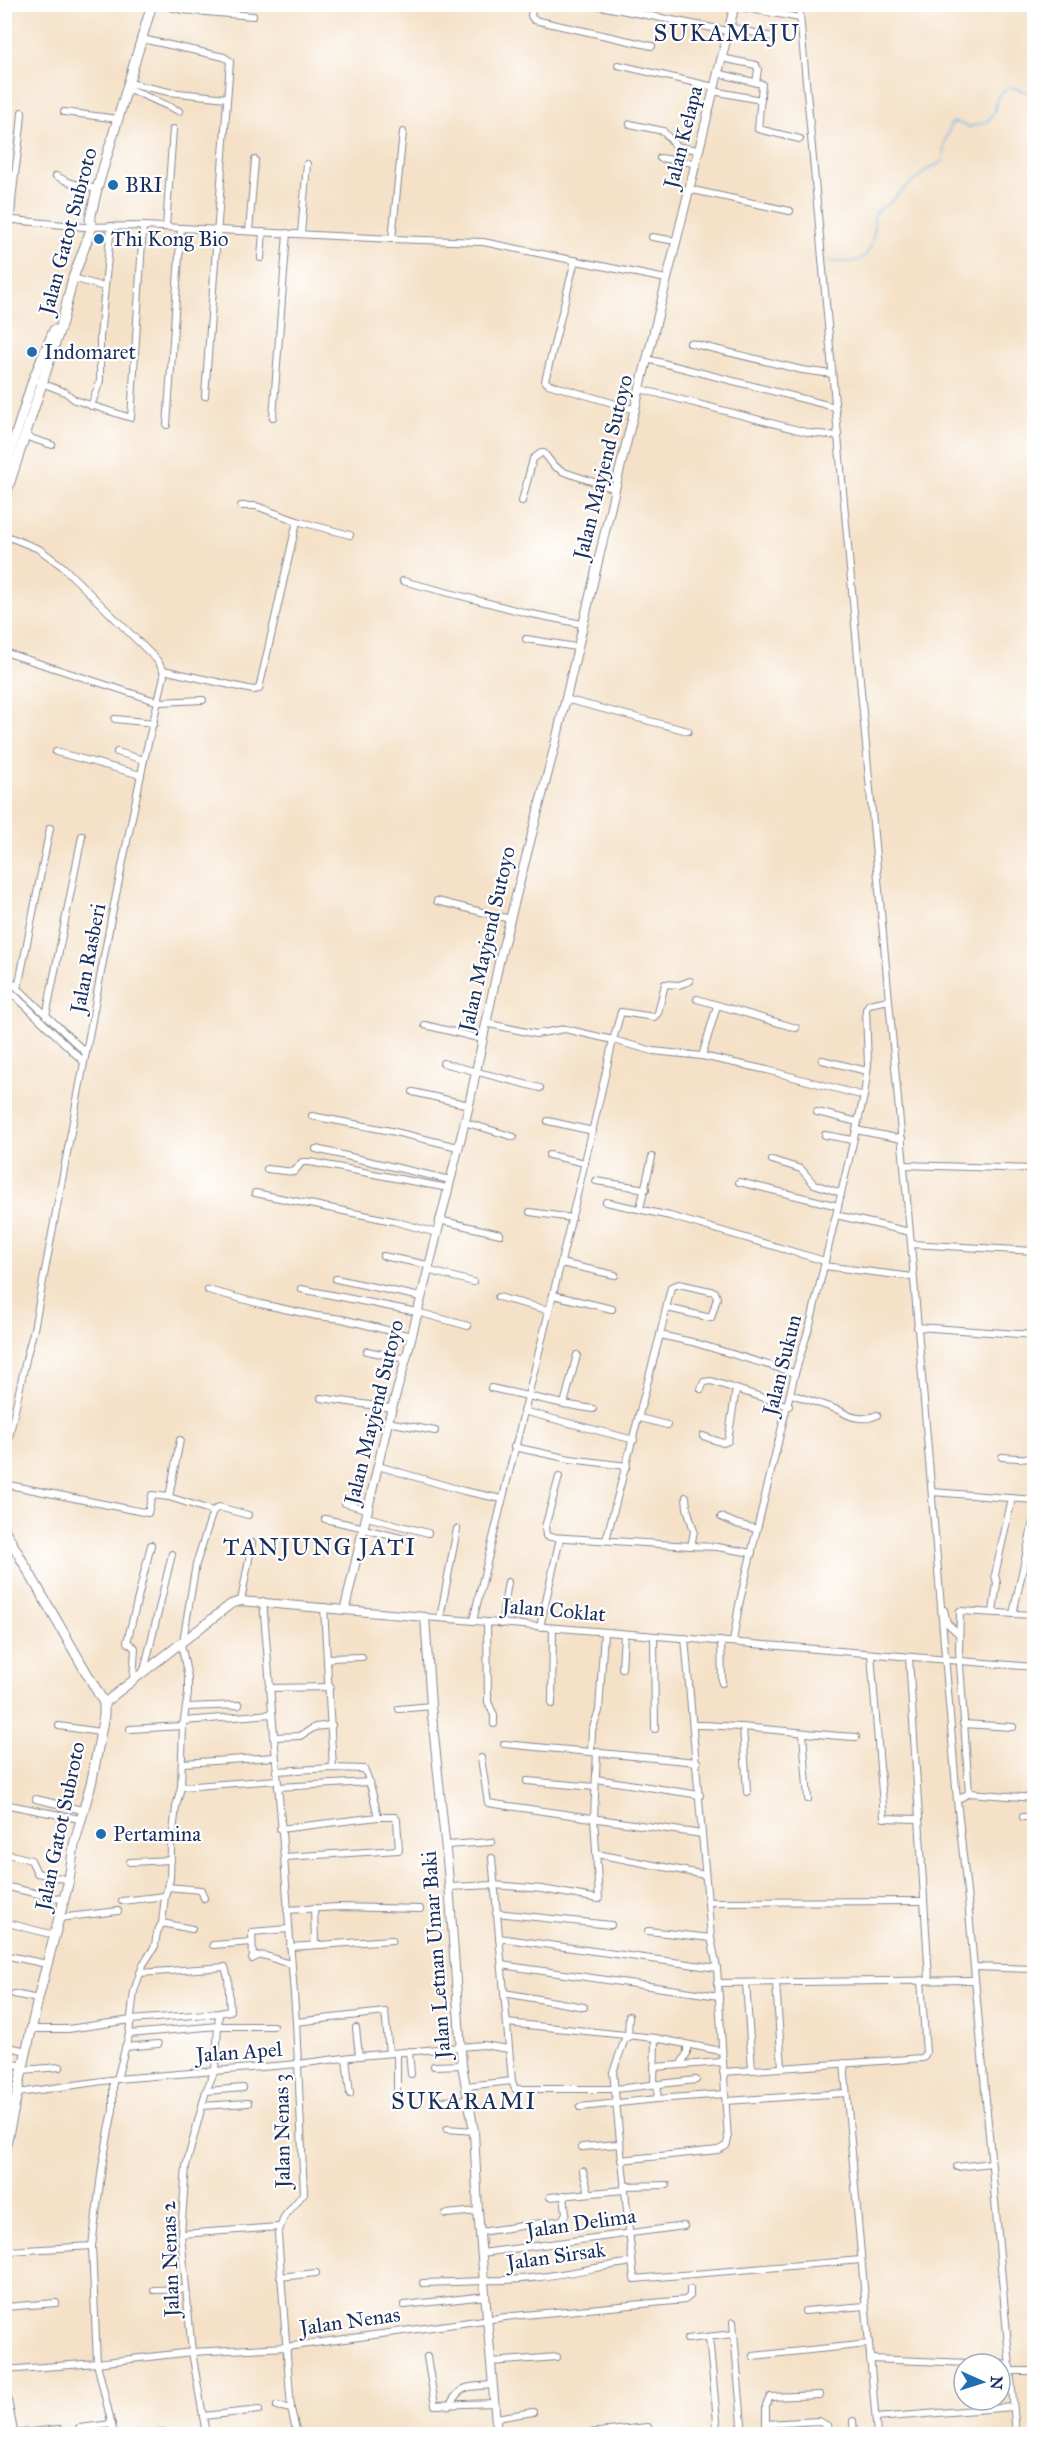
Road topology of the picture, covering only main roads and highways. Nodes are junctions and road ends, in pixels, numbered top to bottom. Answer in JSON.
{"nodes":[{"id":1,"x":152,"y":4,"type":"edge"},
{"id":2,"x":89,"y":224,"type":"junction"},
{"id":3,"x":60,"y":321,"type":"junction"},
{"id":4,"x":37,"y":381,"type":"junction"},
{"id":5,"x":4,"y":472,"type":"edge"},
{"id":6,"x":4,"y":500,"type":"edge"},
{"id":7,"x":4,"y":1529,"type":"edge"},
{"id":8,"x":4,"y":2153,"type":"edge"},
{"id":9,"x":4,"y":2387,"type":"edge"},
{"id":10,"x":13,"y":2434,"type":"edge"}],
"edges":[{"from":1,"to":2,"type":"main road","name":"Jalan Gatot Subroto"},
{"from":2,"to":3,"type":"main road","name":"Jalan Gatot Subroto"},
{"from":2,"to":3,"type":"main road"},
{"from":3,"to":4,"type":"main road","name":"Jalan Gatot Subroto"},
{"from":4,"to":5,"type":"main road"},
{"from":4,"to":6,"type":"main road","name":"Jalan Gatot Subroto"},
{"from":7,"to":8,"type":"main road","name":"Jalan Gatot Subroto"},
{"from":9,"to":10,"type":"main road"}]}
